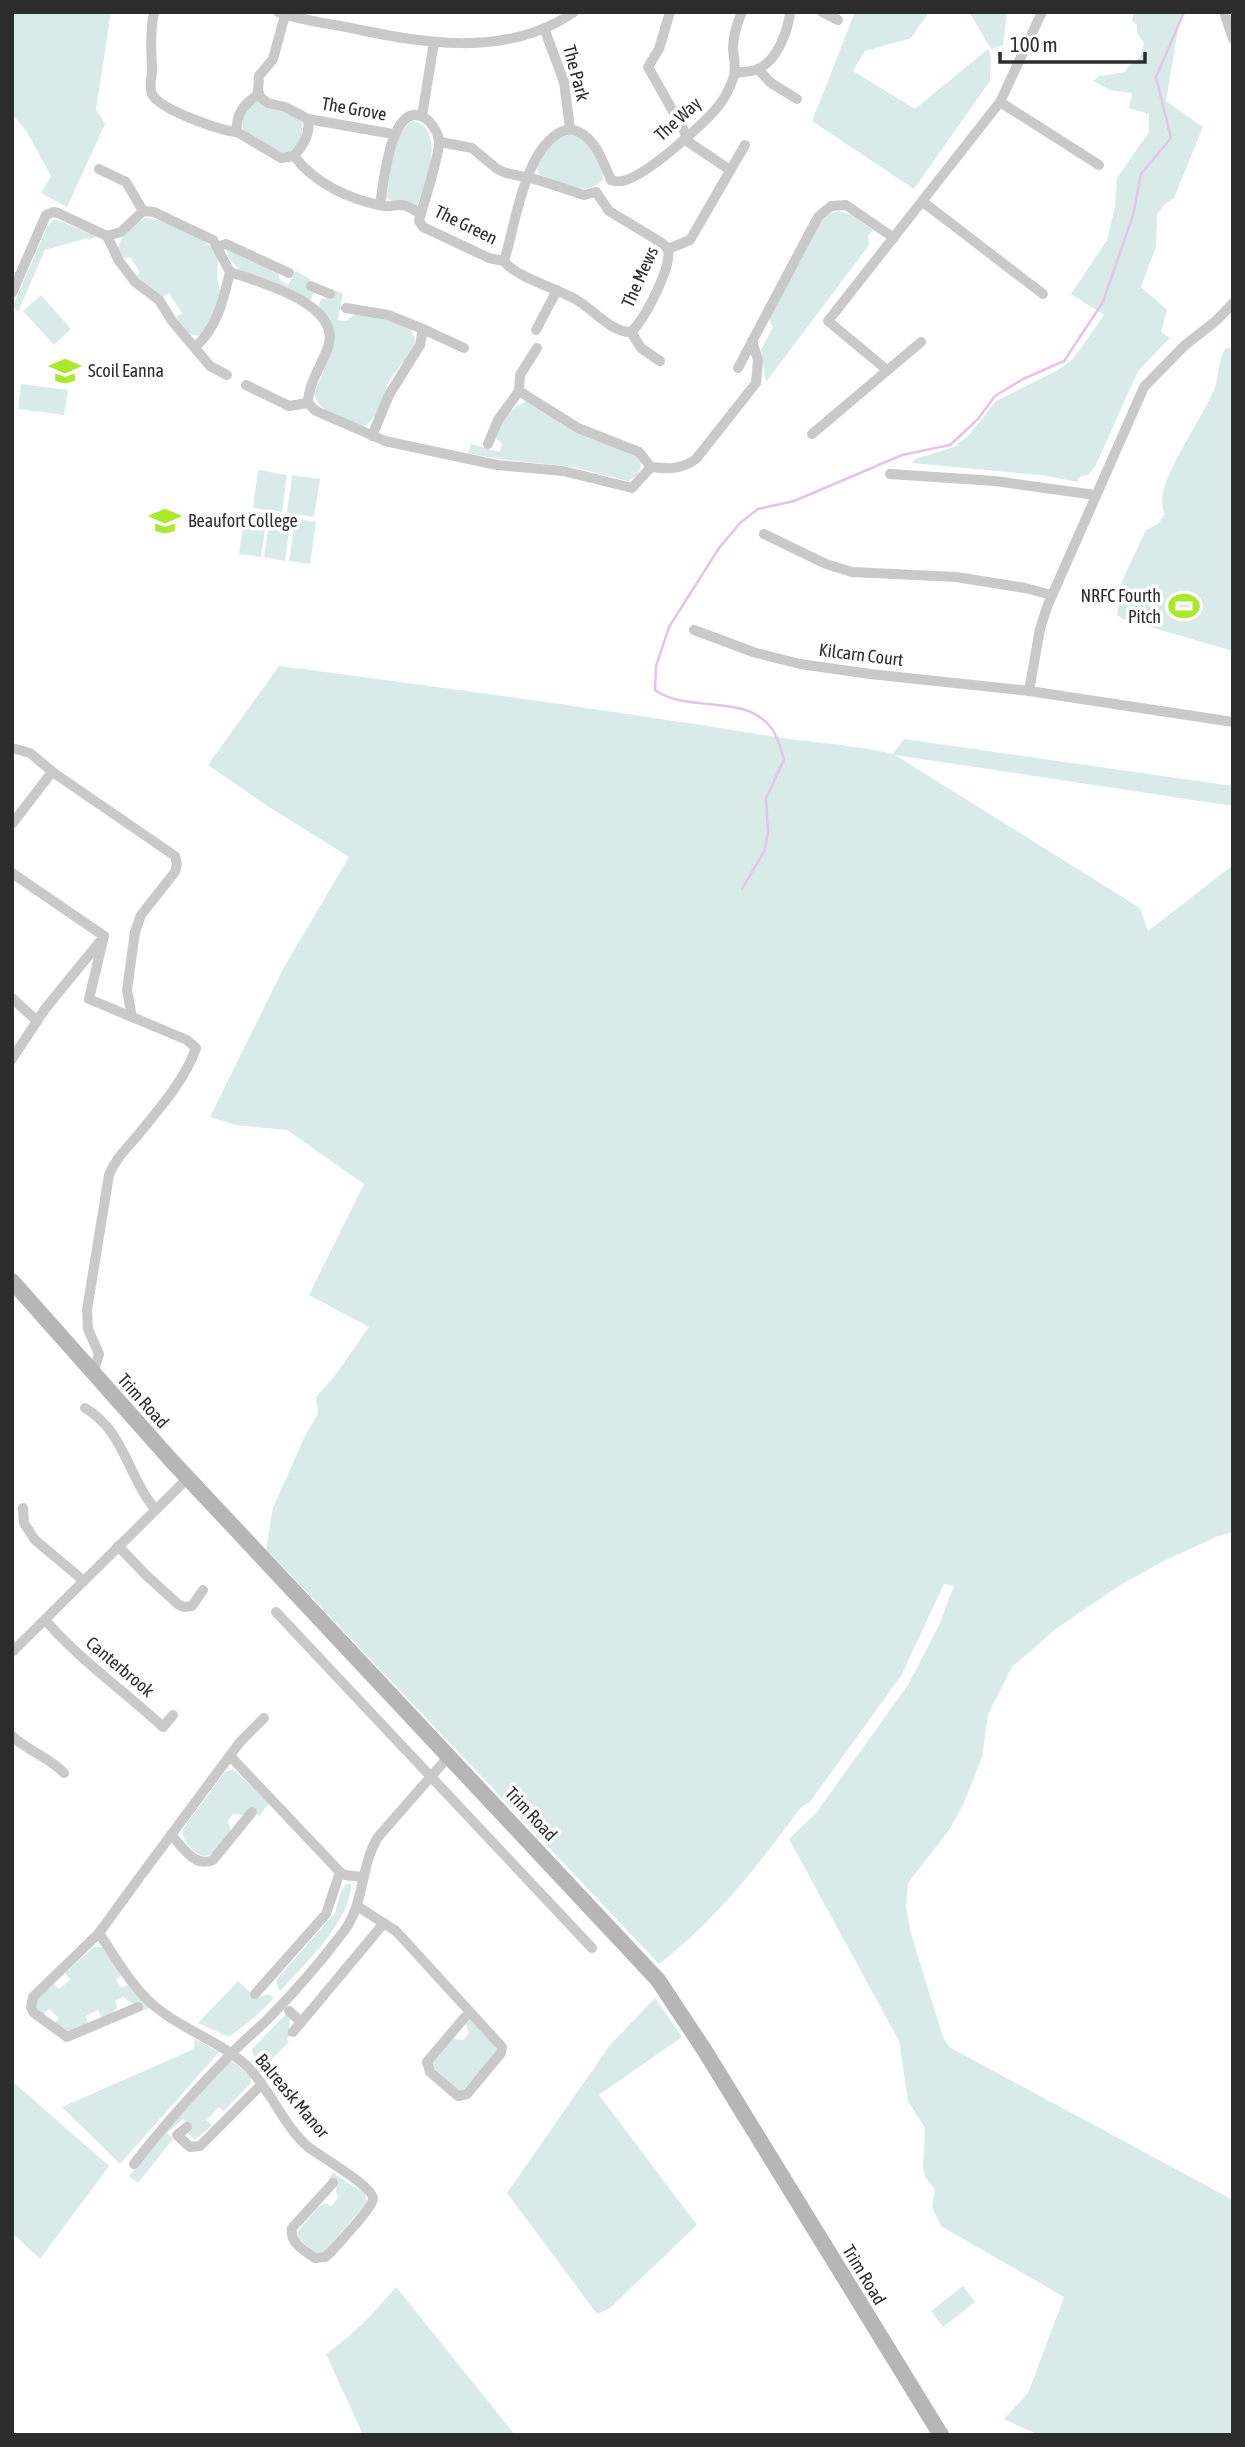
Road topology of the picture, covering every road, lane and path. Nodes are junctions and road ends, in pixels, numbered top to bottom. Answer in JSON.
{"nodes":[{"id":1,"x":154,"y":12,"type":"edge"},
{"id":2,"x":574,"y":12,"type":"edge"},
{"id":3,"x":670,"y":12,"type":"edge"},
{"id":4,"x":742,"y":12,"type":"edge"},
{"id":5,"x":790,"y":12,"type":"edge"},
{"id":6,"x":822,"y":12,"type":"edge"},
{"id":7,"x":1042,"y":12,"type":"edge"},
{"id":8,"x":1224,"y":12,"type":"edge"},
{"id":9,"x":281,"y":13,"type":"edge"},
{"id":10,"x":838,"y":20,"type":"dead end"},
{"id":11,"x":544,"y":28,"type":"junction"},
{"id":12,"x":1233,"y":39,"type":"edge"},
{"id":13,"x":434,"y":42,"type":"junction"},
{"id":14,"x":758,"y":69,"type":"junction"},
{"id":15,"x":735,"y":73,"type":"junction"},
{"id":16,"x":259,"y":94,"type":"junction"},
{"id":17,"x":797,"y":99,"type":"dead end"},
{"id":18,"x":1000,"y":102,"type":"junction"},
{"id":19,"x":422,"y":116,"type":"junction"},
{"id":20,"x":308,"y":119,"type":"junction"},
{"id":21,"x":570,"y":129,"type":"junction"},
{"id":22,"x":237,"y":132,"type":"junction"},
{"id":23,"x":393,"y":134,"type":"junction"},
{"id":24,"x":685,"y":137,"type":"junction"},
{"id":25,"x":440,"y":142,"type":"junction"},
{"id":26,"x":745,"y":145,"type":"dead end"},
{"id":27,"x":294,"y":156,"type":"junction"},
{"id":28,"x":1100,"y":165,"type":"dead end"},
{"id":29,"x":99,"y":169,"type":"dead end"},
{"id":30,"x":730,"y":170,"type":"junction"},
{"id":31,"x":526,"y":177,"type":"junction"},
{"id":32,"x":611,"y":180,"type":"junction"},
{"id":33,"x":596,"y":192,"type":"junction"},
{"id":34,"x":923,"y":202,"type":"junction"},
{"id":35,"x":380,"y":205,"type":"junction"},
{"id":36,"x":144,"y":211,"type":"junction"},
{"id":37,"x":421,"y":214,"type":"junction"},
{"id":38,"x":107,"y":236,"type":"junction"},
{"id":39,"x":894,"y":238,"type":"junction"},
{"id":40,"x":218,"y":246,"type":"junction"},
{"id":41,"x":668,"y":249,"type":"junction"},
{"id":42,"x":504,"y":261,"type":"junction"},
{"id":43,"x":230,"y":272,"type":"junction"},
{"id":44,"x":289,"y":273,"type":"dead end"},
{"id":45,"x":321,"y":290,"type":"dead end"},
{"id":46,"x":557,"y":290,"type":"junction"},
{"id":47,"x":12,"y":293,"type":"edge"},
{"id":48,"x":1043,"y":295,"type":"dead end"},
{"id":49,"x":1233,"y":303,"type":"edge"},
{"id":50,"x":312,"y":307,"type":"junction"},
{"id":51,"x":346,"y":309,"type":"dead end"},
{"id":52,"x":423,"y":330,"type":"junction"},
{"id":53,"x":536,"y":330,"type":"dead end"},
{"id":54,"x":631,"y":332,"type":"junction"},
{"id":55,"x":752,"y":341,"type":"junction"},
{"id":56,"x":921,"y":342,"type":"dead end"},
{"id":57,"x":195,"y":347,"type":"junction"},
{"id":58,"x":464,"y":348,"type":"dead end"},
{"id":59,"x":537,"y":348,"type":"dead end"},
{"id":60,"x":660,"y":361,"type":"dead end"},
{"id":61,"x":738,"y":368,"type":"dead end"},
{"id":62,"x":887,"y":370,"type":"junction"},
{"id":63,"x":227,"y":375,"type":"dead end"},
{"id":64,"x":246,"y":385,"type":"dead end"},
{"id":65,"x":519,"y":391,"type":"junction"},
{"id":66,"x":308,"y":403,"type":"junction"},
{"id":67,"x":812,"y":435,"type":"dead end"},
{"id":68,"x":372,"y":436,"type":"junction"},
{"id":69,"x":488,"y":444,"type":"dead end"},
{"id":70,"x":651,"y":467,"type":"junction"},
{"id":71,"x":890,"y":474,"type":"dead end"},
{"id":72,"x":1095,"y":495,"type":"junction"},
{"id":73,"x":764,"y":534,"type":"dead end"},
{"id":74,"x":1052,"y":595,"type":"junction"},
{"id":75,"x":694,"y":630,"type":"dead end"},
{"id":76,"x":1029,"y":691,"type":"junction"},
{"id":77,"x":1233,"y":722,"type":"edge"},
{"id":78,"x":12,"y":748,"type":"edge"},
{"id":79,"x":52,"y":772,"type":"junction"},
{"id":80,"x":12,"y":824,"type":"edge"},
{"id":81,"x":12,"y":873,"type":"edge"},
{"id":82,"x":104,"y":936,"type":"junction"},
{"id":83,"x":12,"y":998,"type":"edge"},
{"id":84,"x":132,"y":1017,"type":"junction"},
{"id":85,"x":37,"y":1021,"type":"junction"},
{"id":86,"x":12,"y":1059,"type":"edge"},
{"id":87,"x":12,"y":1281,"type":"edge"},
{"id":88,"x":93,"y":1374,"type":"junction"},
{"id":89,"x":85,"y":1408,"type":"dead end"},
{"id":90,"x":188,"y":1478,"type":"junction"},
{"id":91,"x":23,"y":1508,"type":"dead end"},
{"id":92,"x":156,"y":1510,"type":"junction"},
{"id":93,"x":118,"y":1546,"type":"junction"},
{"id":94,"x":84,"y":1581,"type":"junction"},
{"id":95,"x":203,"y":1590,"type":"dead end"},
{"id":96,"x":276,"y":1612,"type":"dead end"},
{"id":97,"x":45,"y":1620,"type":"junction"},
{"id":98,"x":12,"y":1652,"type":"edge"},
{"id":99,"x":173,"y":1715,"type":"dead end"},
{"id":100,"x":264,"y":1718,"type":"dead end"},
{"id":101,"x":12,"y":1735,"type":"edge"},
{"id":102,"x":230,"y":1756,"type":"junction"},
{"id":103,"x":449,"y":1756,"type":"junction"},
{"id":104,"x":64,"y":1773,"type":"dead end"},
{"id":105,"x":431,"y":1777,"type":"junction"},
{"id":106,"x":252,"y":1812,"type":"dead end"},
{"id":107,"x":171,"y":1835,"type":"junction"},
{"id":108,"x":340,"y":1872,"type":"junction"},
{"id":109,"x":362,"y":1877,"type":"junction"},
{"id":110,"x":357,"y":1906,"type":"junction"},
{"id":111,"x":384,"y":1923,"type":"junction"},
{"id":112,"x":99,"y":1933,"type":"junction"},
{"id":113,"x":592,"y":1948,"type":"dead end"},
{"id":114,"x":255,"y":1994,"type":"dead end"},
{"id":115,"x":138,"y":2007,"type":"dead end"},
{"id":116,"x":289,"y":2011,"type":"dead end"},
{"id":117,"x":465,"y":2017,"type":"dead end"},
{"id":118,"x":301,"y":2022,"type":"junction"},
{"id":119,"x":293,"y":2032,"type":"dead end"},
{"id":120,"x":231,"y":2054,"type":"junction"},
{"id":121,"x":262,"y":2084,"type":"junction"},
{"id":122,"x":187,"y":2127,"type":"dead end"},
{"id":123,"x":134,"y":2164,"type":"dead end"},
{"id":124,"x":333,"y":2183,"type":"dead end"},
{"id":125,"x":941,"y":2435,"type":"edge"}],
"edges":[{"from":1,"to":22,"type":"street"},
{"from":2,"to":11,"type":"street"},
{"from":3,"to":24,"type":"street"},
{"from":4,"to":15,"type":"street","name":"The Way"},
{"from":5,"to":14,"type":"street"},
{"from":6,"to":10,"type":"street"},
{"from":7,"to":18,"type":"street"},
{"from":8,"to":12,"type":"street"},
{"from":9,"to":13,"type":"street"},
{"from":9,"to":16,"type":"street"},
{"from":11,"to":13,"type":"street"},
{"from":11,"to":21,"type":"street","name":"The Park"},
{"from":13,"to":19,"type":"street"},
{"from":14,"to":15,"type":"street"},
{"from":14,"to":17,"type":"street"},
{"from":15,"to":24,"type":"street","name":"The Way"},
{"from":16,"to":20,"type":"street","name":"The Grove"},
{"from":16,"to":22,"type":"street"},
{"from":18,"to":28,"type":"street"},
{"from":18,"to":34,"type":"street"},
{"from":19,"to":23,"type":"street"},
{"from":19,"to":25,"type":"street"},
{"from":20,"to":23,"type":"street","name":"The Grove"},
{"from":20,"to":27,"type":"street","name":"The Grove"},
{"from":21,"to":31,"type":"street","name":"The Park"},
{"from":21,"to":32,"type":"street","name":"The Park"},
{"from":22,"to":27,"type":"street"},
{"from":23,"to":35,"type":"street"},
{"from":24,"to":30,"type":"street"},
{"from":24,"to":32,"type":"street","name":"The Way"},
{"from":25,"to":31,"type":"street"},
{"from":25,"to":37,"type":"street","name":"The Green"},
{"from":26,"to":30,"type":"street","name":"The Mews"},
{"from":27,"to":35,"type":"street","name":"The Green"},
{"from":29,"to":36,"type":"street"},
{"from":30,"to":41,"type":"street","name":"The Mews"},
{"from":31,"to":33,"type":"street"},
{"from":31,"to":42,"type":"street","name":"The Park"},
{"from":32,"to":33,"type":"street"},
{"from":33,"to":41,"type":"street"},
{"from":34,"to":39,"type":"street"},
{"from":34,"to":48,"type":"street"},
{"from":35,"to":37,"type":"street","name":"The Green"},
{"from":36,"to":38,"type":"street"},
{"from":36,"to":40,"type":"street"},
{"from":37,"to":42,"type":"street","name":"The Green"},
{"from":38,"to":47,"type":"street"},
{"from":38,"to":57,"type":"street"},
{"from":39,"to":55,"type":"street"},
{"from":39,"to":62,"type":"street"},
{"from":40,"to":43,"type":"street"},
{"from":40,"to":44,"type":"street"},
{"from":41,"to":54,"type":"street","name":"The Mews"},
{"from":42,"to":46,"type":"street"},
{"from":43,"to":50,"type":"street"},
{"from":43,"to":57,"type":"street"},
{"from":45,"to":50,"type":"street"},
{"from":46,"to":53,"type":"street"},
{"from":46,"to":54,"type":"street"},
{"from":49,"to":72,"type":"street"},
{"from":50,"to":66,"type":"street"},
{"from":51,"to":52,"type":"street"},
{"from":52,"to":58,"type":"street"},
{"from":52,"to":68,"type":"street"},
{"from":54,"to":60,"type":"street"},
{"from":55,"to":61,"type":"street"},
{"from":55,"to":70,"type":"street"},
{"from":56,"to":62,"type":"street"},
{"from":57,"to":63,"type":"street"},
{"from":59,"to":65,"type":"street"},
{"from":62,"to":67,"type":"street"},
{"from":64,"to":66,"type":"street"},
{"from":65,"to":69,"type":"street"},
{"from":65,"to":70,"type":"street"},
{"from":66,"to":68,"type":"street"},
{"from":68,"to":70,"type":"street"},
{"from":71,"to":72,"type":"street"},
{"from":72,"to":74,"type":"street"},
{"from":73,"to":74,"type":"street"},
{"from":74,"to":76,"type":"street"},
{"from":75,"to":76,"type":"street","name":"Kilcarn Court"},
{"from":76,"to":77,"type":"street","name":"Kilcarn Court"},
{"from":78,"to":79,"type":"street"},
{"from":79,"to":80,"type":"street"},
{"from":79,"to":84,"type":"street"},
{"from":81,"to":82,"type":"street"},
{"from":82,"to":84,"type":"street"},
{"from":82,"to":85,"type":"street"},
{"from":83,"to":85,"type":"street"},
{"from":84,"to":88,"type":"street"},
{"from":85,"to":86,"type":"street"},
{"from":87,"to":88,"type":"main road","name":"Trim Road"},
{"from":88,"to":90,"type":"main road","name":"Trim Road"},
{"from":89,"to":92,"type":"street"},
{"from":90,"to":92,"type":"street"},
{"from":90,"to":103,"type":"main road","name":"Trim Road"},
{"from":91,"to":94,"type":"street"},
{"from":92,"to":93,"type":"street"},
{"from":93,"to":94,"type":"street"},
{"from":93,"to":95,"type":"street"},
{"from":94,"to":97,"type":"street"},
{"from":96,"to":105,"type":"street"},
{"from":97,"to":98,"type":"street"},
{"from":97,"to":99,"type":"street","name":"Canterbrook"},
{"from":100,"to":102,"type":"street"},
{"from":101,"to":104,"type":"street"},
{"from":102,"to":107,"type":"street"},
{"from":102,"to":108,"type":"street"},
{"from":103,"to":105,"type":"street","name":"Balreask Manor"},
{"from":103,"to":125,"type":"main road","name":"Trim Road"},
{"from":105,"to":109,"type":"street","name":"Balreask Manor"},
{"from":105,"to":113,"type":"street"},
{"from":106,"to":107,"type":"street"},
{"from":107,"to":112,"type":"street"},
{"from":108,"to":109,"type":"street"},
{"from":108,"to":114,"type":"street"},
{"from":109,"to":110,"type":"street","name":"Balreask Manor"},
{"from":110,"to":111,"type":"street"},
{"from":110,"to":120,"type":"street","name":"Balreask Manor"},
{"from":111,"to":117,"type":"street"},
{"from":111,"to":118,"type":"street"},
{"from":112,"to":115,"type":"street"},
{"from":112,"to":120,"type":"street","name":"Balreask Manor"},
{"from":116,"to":118,"type":"street"},
{"from":118,"to":119,"type":"street"},
{"from":120,"to":121,"type":"street","name":"Balreask Manor"},
{"from":120,"to":123,"type":"street"},
{"from":121,"to":122,"type":"street"},
{"from":121,"to":124,"type":"street","name":"Balreask Manor"}]}
